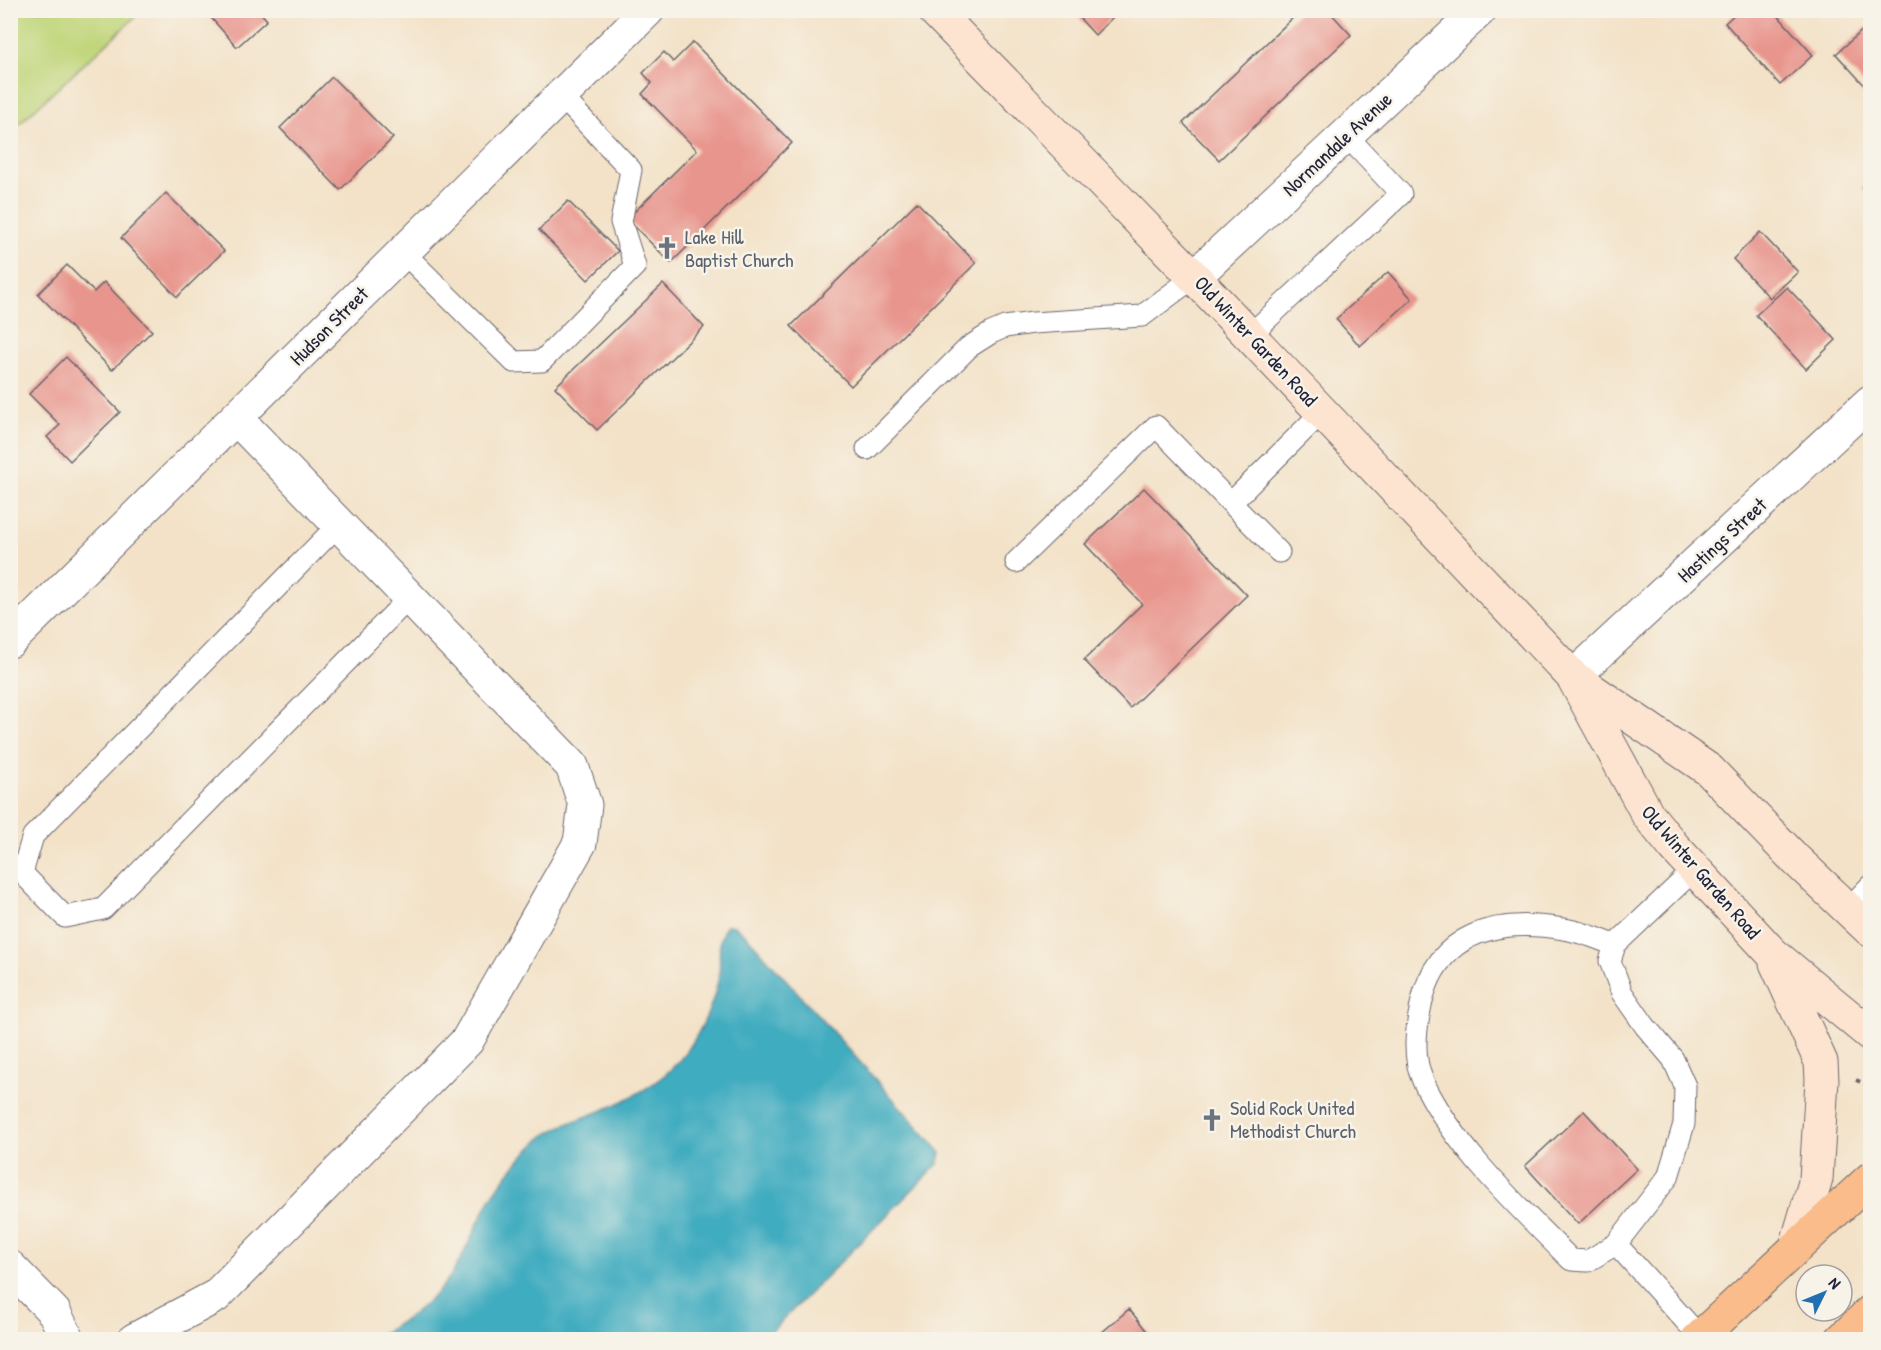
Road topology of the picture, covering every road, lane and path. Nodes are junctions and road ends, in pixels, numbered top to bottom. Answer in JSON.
{"nodes":[{"id":1,"x":648,"y":10,"type":"edge"},
{"id":2,"x":934,"y":10,"type":"edge"},
{"id":3,"x":1480,"y":10,"type":"edge"},
{"id":4,"x":561,"y":96,"type":"junction"},
{"id":5,"x":1346,"y":135,"type":"junction"},
{"id":6,"x":403,"y":252,"type":"junction"},
{"id":7,"x":1194,"y":277,"type":"junction"},
{"id":8,"x":1250,"y":335,"type":"junction"},
{"id":9,"x":1870,"y":402,"type":"edge"},
{"id":10,"x":1322,"y":412,"type":"junction"},
{"id":11,"x":237,"y":419,"type":"junction"},
{"id":12,"x":867,"y":449,"type":"dead end"},
{"id":13,"x":1231,"y":503,"type":"junction"},
{"id":14,"x":338,"y":525,"type":"junction"},
{"id":15,"x":1279,"y":552,"type":"dead end"},
{"id":16,"x":1016,"y":562,"type":"dead end"},
{"id":17,"x":411,"y":597,"type":"junction"},
{"id":18,"x":10,"y":641,"type":"edge"},
{"id":19,"x":1573,"y":677,"type":"junction"},
{"id":20,"x":1694,"y":870,"type":"junction"},
{"id":21,"x":1870,"y":886,"type":"edge"},
{"id":22,"x":1859,"y":920,"type":"edge"},
{"id":23,"x":1615,"y":945,"type":"junction"},
{"id":24,"x":1772,"y":953,"type":"junction"},
{"id":25,"x":1870,"y":1034,"type":"edge"},
{"id":26,"x":1870,"y":1179,"type":"edge"},
{"id":27,"x":1616,"y":1244,"type":"junction"},
{"id":28,"x":1796,"y":1247,"type":"junction"},
{"id":29,"x":10,"y":1267,"type":"edge"},
{"id":30,"x":1870,"y":1312,"type":"edge"},
{"id":31,"x":1698,"y":1338,"type":"edge"},
{"id":32,"x":68,"y":1340,"type":"edge"},
{"id":33,"x":134,"y":1340,"type":"edge"},
{"id":34,"x":1841,"y":1340,"type":"edge"}],
"edges":[{"from":1,"to":4,"type":"street","name":"Hudson Street"},
{"from":2,"to":7,"type":"main road","name":"Old Winter Garden Road"},
{"from":3,"to":5,"type":"street","name":"Normandale Avenue"},
{"from":4,"to":6,"type":"street","name":"Hudson Street"},
{"from":4,"to":6,"type":"lane"},
{"from":5,"to":7,"type":"street","name":"Normandale Avenue"},
{"from":5,"to":8,"type":"lane"},
{"from":6,"to":11,"type":"street","name":"Hudson Street"},
{"from":7,"to":8,"type":"main road","name":"Old Winter Garden Road"},
{"from":7,"to":12,"type":"lane"},
{"from":8,"to":10,"type":"main road","name":"Old Winter Garden Road"},
{"from":9,"to":19,"type":"street","name":"Hastings Street"},
{"from":10,"to":13,"type":"lane"},
{"from":10,"to":19,"type":"main road","name":"Old Winter Garden Road"},
{"from":11,"to":14,"type":"street"},
{"from":11,"to":18,"type":"street","name":"Hudson Street"},
{"from":13,"to":15,"type":"lane"},
{"from":13,"to":16,"type":"lane"},
{"from":14,"to":17,"type":"street"},
{"from":14,"to":17,"type":"lane"},
{"from":17,"to":33,"type":"street"},
{"from":19,"to":20,"type":"main road","name":"Old Winter Garden Road"},
{"from":19,"to":22,"type":"main road","name":"Old Winter Garden Road"},
{"from":20,"to":23,"type":"lane"},
{"from":20,"to":24,"type":"main road","name":"Old Winter Garden Road"},
{"from":21,"to":22,"type":"lane"},
{"from":23,"to":27,"type":"lane"},
{"from":23,"to":27,"type":"lane"},
{"from":24,"to":25,"type":"main road","name":"Old Winter Garden Road"},
{"from":24,"to":28,"type":"main road"},
{"from":26,"to":28,"type":"main road"},
{"from":27,"to":31,"type":"lane"},
{"from":28,"to":31,"type":"main road"},
{"from":29,"to":32,"type":"street"},
{"from":30,"to":34,"type":"main road"}]}
